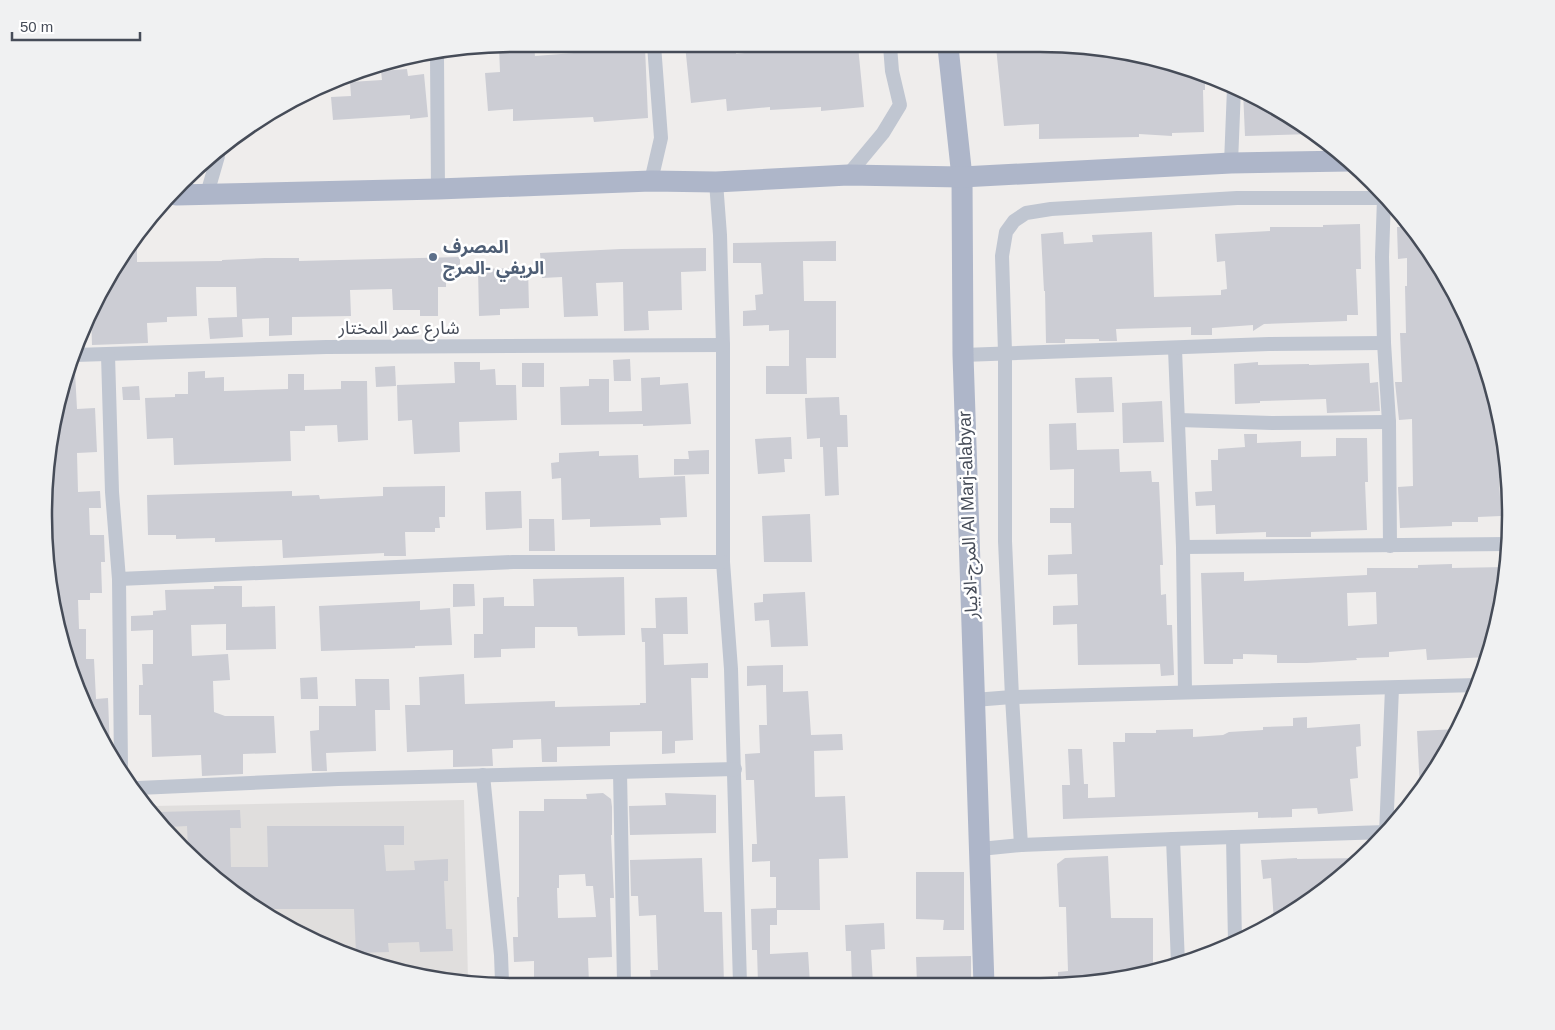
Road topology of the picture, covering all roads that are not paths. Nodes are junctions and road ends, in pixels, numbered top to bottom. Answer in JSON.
{"nodes":[{"id":1,"x":655,"y":52,"type":"edge"},
{"id":2,"x":890,"y":52,"type":"edge"},
{"id":3,"x":949,"y":52,"type":"edge"},
{"id":4,"x":436,"y":59,"type":"edge"},
{"id":5,"x":1234,"y":95,"type":"edge"},
{"id":6,"x":1338,"y":161,"type":"edge"},
{"id":7,"x":216,"y":162,"type":"edge"},
{"id":8,"x":1231,"y":164,"type":"junction"},
{"id":9,"x":848,"y":175,"type":"junction"},
{"id":10,"x":962,"y":177,"type":"junction"},
{"id":11,"x":651,"y":181,"type":"junction"},
{"id":12,"x":716,"y":182,"type":"junction"},
{"id":13,"x":438,"y":190,"type":"junction"},
{"id":14,"x":207,"y":194,"type":"junction"},
{"id":15,"x":181,"y":195,"type":"edge"},
{"id":16,"x":1377,"y":198,"type":"edge"},
{"id":17,"x":1385,"y":206,"type":"edge"},
{"id":18,"x":1384,"y":343,"type":"junction"},
{"id":19,"x":723,"y":345,"type":"junction"},
{"id":20,"x":1175,"y":349,"type":"junction"},
{"id":21,"x":1005,"y":352,"type":"junction"},
{"id":22,"x":81,"y":355,"type":"edge"},
{"id":23,"x":108,"y":355,"type":"junction"},
{"id":24,"x":963,"y":355,"type":"junction"},
{"id":25,"x":1179,"y":420,"type":"junction"},
{"id":26,"x":1389,"y":422,"type":"junction"},
{"id":27,"x":1502,"y":544,"type":"edge"},
{"id":28,"x":1390,"y":546,"type":"junction"},
{"id":29,"x":1183,"y":547,"type":"junction"},
{"id":30,"x":723,"y":562,"type":"junction"},
{"id":31,"x":119,"y":579,"type":"junction"},
{"id":32,"x":1470,"y":685,"type":"edge"},
{"id":33,"x":1392,"y":688,"type":"junction"},
{"id":34,"x":1185,"y":692,"type":"junction"},
{"id":35,"x":1012,"y":697,"type":"junction"},
{"id":36,"x":974,"y":700,"type":"junction"},
{"id":37,"x":121,"y":757,"type":"edge"},
{"id":38,"x":735,"y":769,"type":"junction"},
{"id":39,"x":620,"y":772,"type":"junction"},
{"id":40,"x":482,"y":775,"type":"junction"},
{"id":41,"x":141,"y":788,"type":"edge"},
{"id":42,"x":1386,"y":822,"type":"edge"},
{"id":43,"x":1375,"y":833,"type":"edge"},
{"id":44,"x":1233,"y":837,"type":"junction"},
{"id":45,"x":1173,"y":839,"type":"junction"},
{"id":46,"x":1021,"y":845,"type":"junction"},
{"id":47,"x":980,"y":849,"type":"junction"},
{"id":48,"x":1235,"y":934,"type":"edge"},
{"id":49,"x":1178,"y":957,"type":"edge"},
{"id":50,"x":502,"y":978,"type":"edge"},
{"id":51,"x":624,"y":978,"type":"edge"},
{"id":52,"x":740,"y":978,"type":"edge"},
{"id":53,"x":984,"y":978,"type":"edge"}],
"edges":[{"from":1,"to":11,"type":"street"},
{"from":2,"to":9,"type":"street"},
{"from":3,"to":10,"type":"main road","name":"المرج-الابيار Al Marj-alabyar"},
{"from":4,"to":13,"type":"street"},
{"from":5,"to":8,"type":"street"},
{"from":6,"to":8,"type":"main road"},
{"from":7,"to":14,"type":"street"},
{"from":8,"to":10,"type":"main road"},
{"from":9,"to":10,"type":"main road"},
{"from":9,"to":12,"type":"main road"},
{"from":10,"to":24,"type":"main road","name":"المرج-الابيار Al Marj-alabyar"},
{"from":11,"to":12,"type":"main road"},
{"from":11,"to":13,"type":"main road"},
{"from":12,"to":19,"type":"street"},
{"from":13,"to":14,"type":"main road"},
{"from":14,"to":15,"type":"main road"},
{"from":16,"to":21,"type":"street"},
{"from":17,"to":18,"type":"street"},
{"from":18,"to":20,"type":"street"},
{"from":18,"to":26,"type":"street"},
{"from":19,"to":23,"type":"street","name":"شارع عمر المختار"},
{"from":19,"to":30,"type":"street"},
{"from":20,"to":21,"type":"street"},
{"from":20,"to":25,"type":"street"},
{"from":21,"to":24,"type":"street"},
{"from":21,"to":35,"type":"street"},
{"from":22,"to":23,"type":"street","name":"شارع عمر المختار"},
{"from":23,"to":31,"type":"street"},
{"from":24,"to":36,"type":"main road","name":"المرج-الابيار Al Marj-alabyar"},
{"from":25,"to":26,"type":"street"},
{"from":25,"to":29,"type":"street"},
{"from":26,"to":28,"type":"street"},
{"from":27,"to":28,"type":"street"},
{"from":28,"to":29,"type":"street"},
{"from":29,"to":34,"type":"street"},
{"from":30,"to":31,"type":"street"},
{"from":30,"to":38,"type":"street"},
{"from":31,"to":37,"type":"street"},
{"from":32,"to":33,"type":"street"},
{"from":33,"to":34,"type":"street"},
{"from":33,"to":42,"type":"street"},
{"from":34,"to":35,"type":"street"},
{"from":35,"to":36,"type":"street"},
{"from":35,"to":46,"type":"street"},
{"from":36,"to":47,"type":"main road","name":"المرج-الابيار Al Marj-alabyar"},
{"from":38,"to":39,"type":"street"},
{"from":38,"to":52,"type":"street"},
{"from":39,"to":40,"type":"street"},
{"from":39,"to":51,"type":"street"},
{"from":40,"to":41,"type":"street"},
{"from":40,"to":50,"type":"street"},
{"from":43,"to":44,"type":"street"},
{"from":44,"to":45,"type":"street"},
{"from":44,"to":48,"type":"street"},
{"from":45,"to":46,"type":"street"},
{"from":45,"to":49,"type":"street"},
{"from":46,"to":47,"type":"street"},
{"from":47,"to":53,"type":"main road","name":"المرج-الابيار Al Marj-alabyar"}]}
